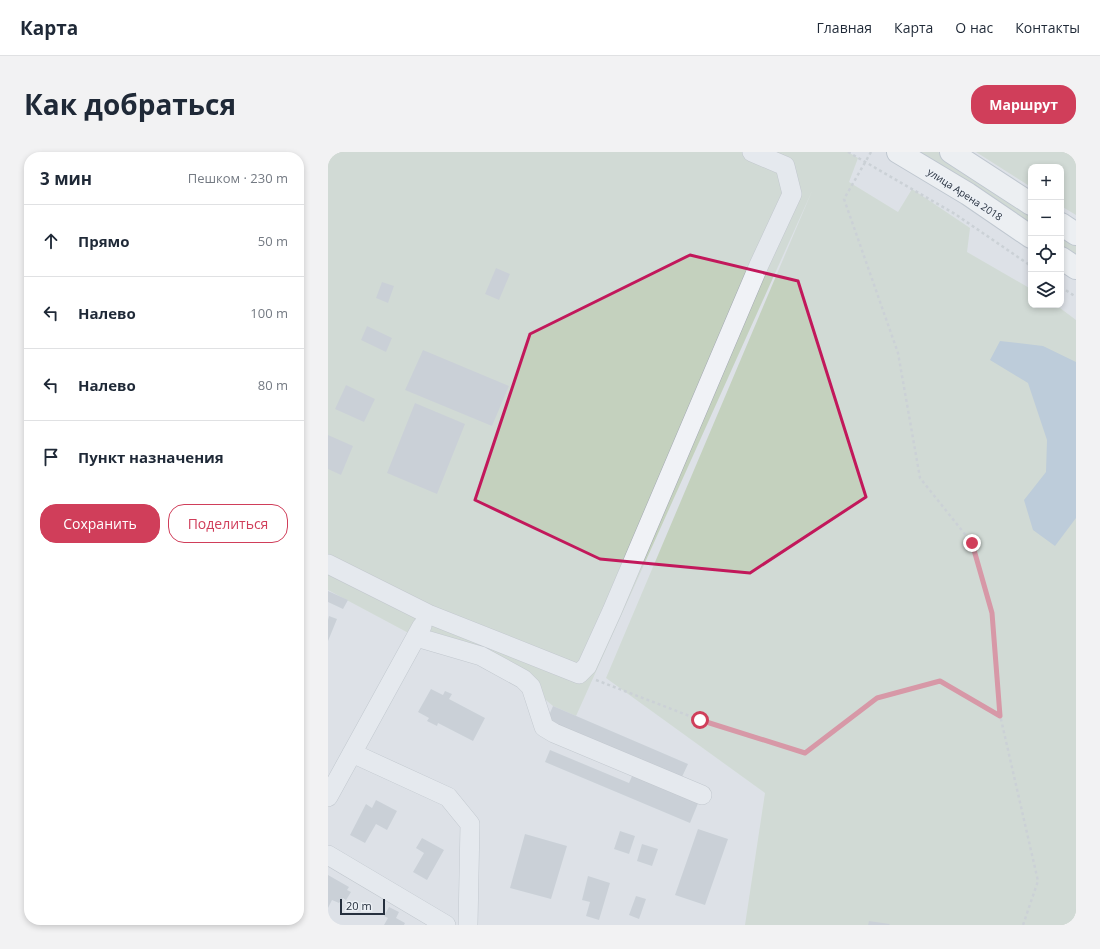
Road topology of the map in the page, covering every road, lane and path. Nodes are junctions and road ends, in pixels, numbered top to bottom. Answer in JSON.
{"nodes":[{"id":1,"x":752,"y":152,"type":"edge"},
{"id":2,"x":848,"y":152,"type":"edge"},
{"id":3,"x":871,"y":152,"type":"edge"},
{"id":4,"x":898,"y":152,"type":"edge"},
{"id":5,"x":951,"y":152,"type":"edge"},
{"id":6,"x":865,"y":162,"type":"junction"},
{"id":7,"x":1028,"y":202,"type":"edge"},
{"id":8,"x":1064,"y":226,"type":"edge"},
{"id":9,"x":1076,"y":234,"type":"edge"},
{"id":10,"x":1030,"y":236,"type":"edge"},
{"id":11,"x":1064,"y":260,"type":"edge"},
{"id":12,"x":1028,"y":264,"type":"edge"},
{"id":13,"x":1076,"y":268,"type":"edge"},
{"id":14,"x":1064,"y":289,"type":"edge"},
{"id":15,"x":1076,"y":298,"type":"edge"},
{"id":16,"x":328,"y":564,"type":"edge"},
{"id":17,"x":428,"y":614,"type":"junction"},
{"id":18,"x":416,"y":637,"type":"junction"},
{"id":19,"x":579,"y":674,"type":"junction"},
{"id":20,"x":1000,"y":716,"type":"junction"},
{"id":21,"x":352,"y":753,"type":"junction"},
{"id":22,"x":702,"y":795,"type":"dead end"},
{"id":23,"x":328,"y":797,"type":"edge"},
{"id":24,"x":328,"y":855,"type":"edge"},
{"id":25,"x":446,"y":925,"type":"edge"},
{"id":26,"x":468,"y":925,"type":"edge"},
{"id":27,"x":1023,"y":925,"type":"edge"}],
"edges":[{"from":1,"to":19,"type":"street"},
{"from":2,"to":6,"type":"path"},
{"from":3,"to":6,"type":"path"},
{"from":4,"to":10,"type":"main road","name":"улица Арена 2018"},
{"from":5,"to":7,"type":"main road"},
{"from":6,"to":12,"type":"path"},
{"from":6,"to":20,"type":"path"},
{"from":8,"to":9,"type":"main road"},
{"from":11,"to":13,"type":"main road"},
{"from":14,"to":15,"type":"path"},
{"from":16,"to":17,"type":"street"},
{"from":17,"to":18,"type":"street"},
{"from":17,"to":19,"type":"street"},
{"from":18,"to":21,"type":"street"},
{"from":18,"to":22,"type":"street"},
{"from":19,"to":20,"type":"path"},
{"from":20,"to":27,"type":"path"},
{"from":21,"to":23,"type":"street"},
{"from":21,"to":26,"type":"street"},
{"from":24,"to":25,"type":"street"}]}
